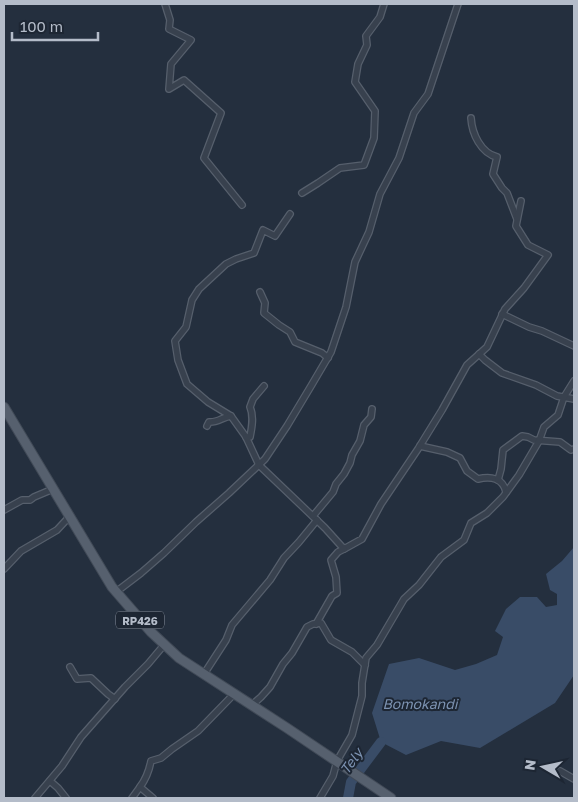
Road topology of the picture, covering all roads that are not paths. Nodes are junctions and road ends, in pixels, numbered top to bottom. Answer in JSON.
{"nodes":[{"id":1,"x":165,"y":4,"type":"edge"},
{"id":2,"x":384,"y":4,"type":"edge"},
{"id":3,"x":458,"y":4,"type":"edge"},
{"id":4,"x":471,"y":118,"type":"dead end"},
{"id":5,"x":302,"y":193,"type":"dead end"},
{"id":6,"x":521,"y":202,"type":"dead end"},
{"id":7,"x":242,"y":206,"type":"dead end"},
{"id":8,"x":290,"y":214,"type":"dead end"},
{"id":9,"x":517,"y":221,"type":"junction"},
{"id":10,"x":260,"y":292,"type":"dead end"},
{"id":11,"x":502,"y":314,"type":"junction"},
{"id":12,"x":297,"y":335,"type":"dead end"},
{"id":13,"x":295,"y":342,"type":"junction"},
{"id":14,"x":574,"y":346,"type":"edge"},
{"id":15,"x":479,"y":354,"type":"junction"},
{"id":16,"x":328,"y":358,"type":"junction"},
{"id":17,"x":574,"y":381,"type":"edge"},
{"id":18,"x":264,"y":386,"type":"dead end"},
{"id":19,"x":564,"y":397,"type":"junction"},
{"id":20,"x":574,"y":399,"type":"edge"},
{"id":21,"x":4,"y":407,"type":"edge"},
{"id":22,"x":372,"y":408,"type":"dead end"},
{"id":23,"x":231,"y":416,"type":"junction"},
{"id":24,"x":206,"y":426,"type":"dead end"},
{"id":25,"x":246,"y":437,"type":"junction"},
{"id":26,"x":539,"y":441,"type":"junction"},
{"id":27,"x":420,"y":446,"type":"junction"},
{"id":28,"x":574,"y":449,"type":"edge"},
{"id":29,"x":259,"y":465,"type":"junction"},
{"id":30,"x":498,"y":480,"type":"junction"},
{"id":31,"x":53,"y":489,"type":"junction"},
{"id":32,"x":506,"y":492,"type":"junction"},
{"id":33,"x":4,"y":510,"type":"edge"},
{"id":34,"x":70,"y":516,"type":"junction"},
{"id":35,"x":315,"y":518,"type":"junction"},
{"id":36,"x":344,"y":549,"type":"junction"},
{"id":37,"x":4,"y":569,"type":"edge"},
{"id":38,"x":116,"y":592,"type":"junction"},
{"id":39,"x":316,"y":624,"type":"junction"},
{"id":40,"x":164,"y":645,"type":"junction"},
{"id":41,"x":365,"y":665,"type":"junction"},
{"id":42,"x":70,"y":668,"type":"dead end"},
{"id":43,"x":204,"y":674,"type":"junction"},
{"id":44,"x":234,"y":694,"type":"junction"},
{"id":45,"x":115,"y":700,"type":"junction"},
{"id":46,"x":252,"y":705,"type":"junction"},
{"id":47,"x":340,"y":764,"type":"junction"},
{"id":48,"x":560,"y":771,"type":"dead end"},
{"id":49,"x":574,"y":779,"type":"edge"},
{"id":50,"x":50,"y":780,"type":"junction"},
{"id":51,"x":140,"y":787,"type":"junction"},
{"id":52,"x":35,"y":798,"type":"edge"},
{"id":53,"x":66,"y":798,"type":"edge"},
{"id":54,"x":132,"y":798,"type":"edge"},
{"id":55,"x":153,"y":798,"type":"edge"},
{"id":56,"x":320,"y":798,"type":"edge"},
{"id":57,"x":391,"y":798,"type":"edge"}],
"edges":[{"from":1,"to":7,"type":"street"},
{"from":2,"to":5,"type":"street"},
{"from":3,"to":16,"type":"street"},
{"from":4,"to":9,"type":"street"},
{"from":6,"to":9,"type":"street"},
{"from":8,"to":23,"type":"street"},
{"from":9,"to":11,"type":"street"},
{"from":10,"to":13,"type":"street"},
{"from":11,"to":14,"type":"street"},
{"from":11,"to":15,"type":"street"},
{"from":12,"to":13,"type":"street"},
{"from":13,"to":16,"type":"street"},
{"from":15,"to":19,"type":"street"},
{"from":15,"to":27,"type":"street"},
{"from":16,"to":29,"type":"street"},
{"from":17,"to":19,"type":"street"},
{"from":18,"to":25,"type":"street"},
{"from":19,"to":20,"type":"street"},
{"from":19,"to":26,"type":"street"},
{"from":21,"to":31,"type":"main road","number":"RP426"},
{"from":22,"to":35,"type":"street"},
{"from":23,"to":24,"type":"street"},
{"from":23,"to":25,"type":"street"},
{"from":25,"to":29,"type":"street"},
{"from":26,"to":28,"type":"street"},
{"from":26,"to":30,"type":"street"},
{"from":26,"to":32,"type":"street"},
{"from":27,"to":30,"type":"street"},
{"from":27,"to":36,"type":"street"},
{"from":29,"to":35,"type":"street"},
{"from":29,"to":38,"type":"street"},
{"from":30,"to":32,"type":"street"},
{"from":31,"to":33,"type":"street"},
{"from":31,"to":34,"type":"main road","number":"RP426"},
{"from":32,"to":41,"type":"street"},
{"from":34,"to":37,"type":"street"},
{"from":34,"to":38,"type":"main road","number":"RP426"},
{"from":35,"to":36,"type":"street"},
{"from":35,"to":43,"type":"street"},
{"from":36,"to":39,"type":"street"},
{"from":38,"to":40,"type":"main road","number":"RP426"},
{"from":39,"to":41,"type":"street"},
{"from":39,"to":46,"type":"street"},
{"from":40,"to":43,"type":"main road","number":"RP426"},
{"from":40,"to":45,"type":"street"},
{"from":41,"to":47,"type":"street"},
{"from":42,"to":45,"type":"street"},
{"from":43,"to":44,"type":"main road","number":"RP426"},
{"from":44,"to":46,"type":"main road","number":"RP426"},
{"from":44,"to":51,"type":"street"},
{"from":45,"to":50,"type":"street"},
{"from":46,"to":47,"type":"main road","number":"RP426"},
{"from":47,"to":56,"type":"street"},
{"from":47,"to":57,"type":"main road","number":"RP426"},
{"from":48,"to":49,"type":"street"},
{"from":50,"to":52,"type":"street"},
{"from":50,"to":53,"type":"street"},
{"from":51,"to":54,"type":"street"},
{"from":51,"to":55,"type":"street"}]}
